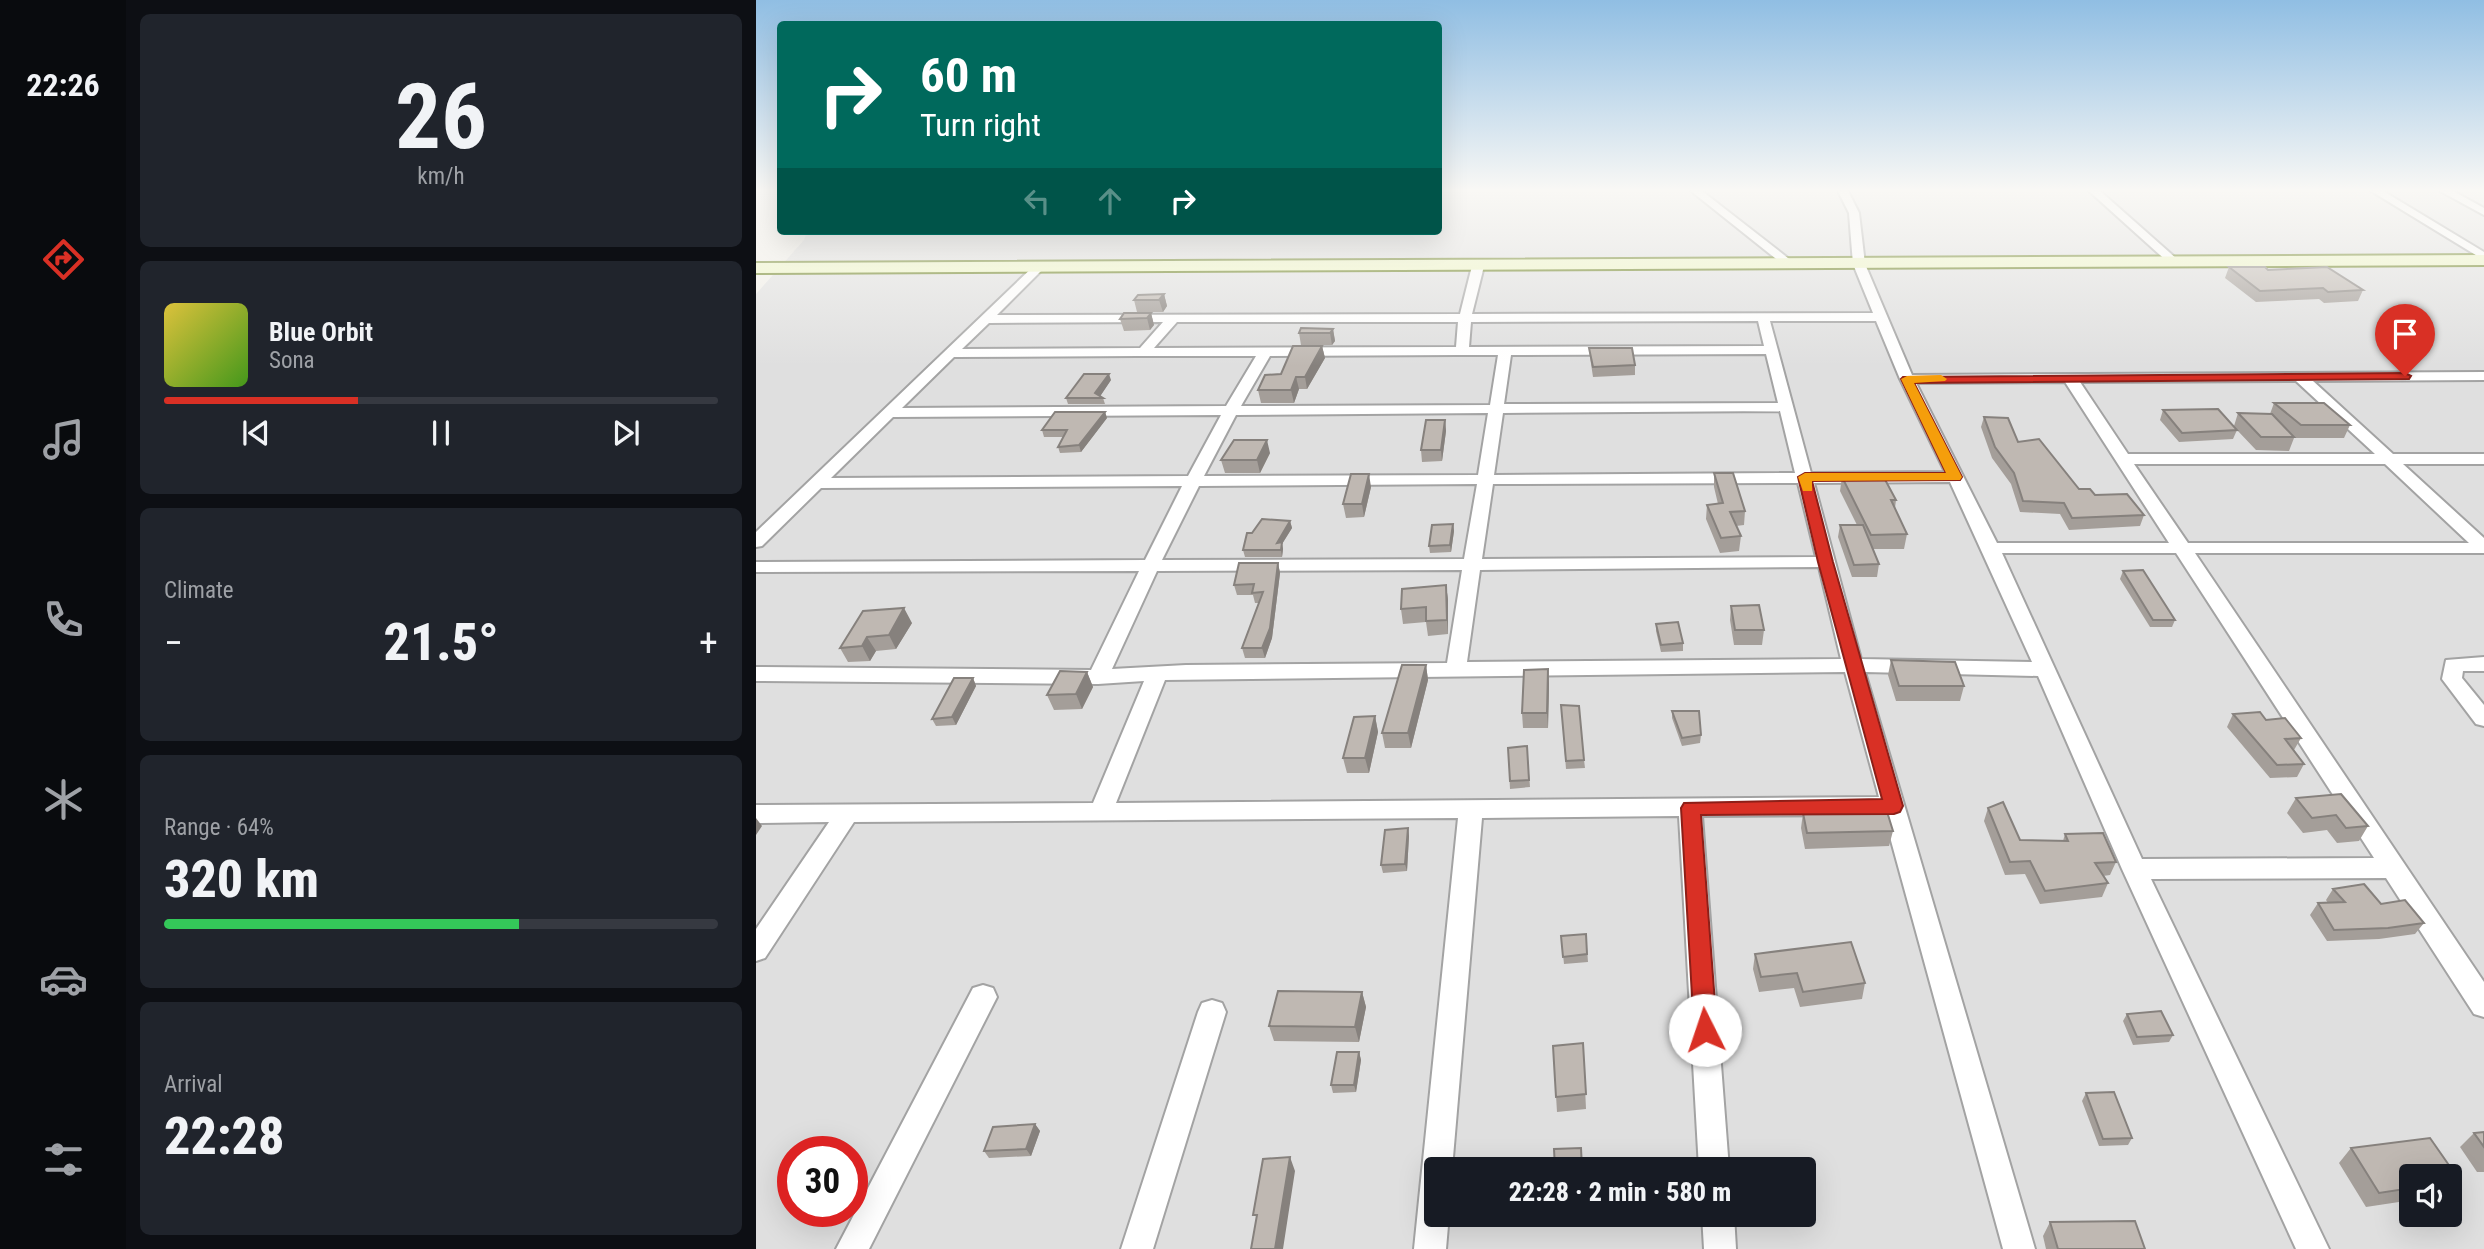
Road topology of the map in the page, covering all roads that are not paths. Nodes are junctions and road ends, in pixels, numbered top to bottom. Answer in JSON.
{"nodes":[{"id":1,"x":1770,"y":249,"type":"edge"},
{"id":2,"x":1858,"y":249,"type":"edge"},
{"id":3,"x":2160,"y":249,"type":"edge"},
{"id":4,"x":2484,"y":258,"type":"edge"},
{"id":5,"x":2174,"y":262,"type":"junction"},
{"id":6,"x":1789,"y":264,"type":"junction"},
{"id":7,"x":1859,"y":264,"type":"junction"},
{"id":8,"x":1041,"y":265,"type":"junction"},
{"id":9,"x":1478,"y":266,"type":"junction"},
{"id":10,"x":756,"y":268,"type":"edge"},
{"id":11,"x":1763,"y":317,"type":"junction"},
{"id":12,"x":1881,"y":317,"type":"junction"},
{"id":13,"x":1465,"y":318,"type":"junction"},
{"id":14,"x":987,"y":319,"type":"junction"},
{"id":15,"x":1173,"y":319,"type":"junction"},
{"id":16,"x":1771,"y":350,"type":"junction"},
{"id":17,"x":951,"y":353,"type":"junction"},
{"id":18,"x":1462,"y":353,"type":"junction"},
{"id":19,"x":1505,"y":353,"type":"junction"},
{"id":20,"x":1142,"y":354,"type":"junction"},
{"id":21,"x":1264,"y":354,"type":"junction"},
{"id":22,"x":2484,"y":376,"type":"edge"},
{"id":23,"x":2068,"y":377,"type":"junction"},
{"id":24,"x":2300,"y":377,"type":"junction"},
{"id":25,"x":1907,"y":379,"type":"junction"},
{"id":26,"x":1787,"y":407,"type":"junction"},
{"id":27,"x":1230,"y":411,"type":"junction"},
{"id":28,"x":1496,"y":411,"type":"junction"},
{"id":29,"x":889,"y":414,"type":"junction"},
{"id":30,"x":2121,"y":459,"type":"junction"},
{"id":31,"x":2388,"y":459,"type":"junction"},
{"id":32,"x":2484,"y":459,"type":"edge"},
{"id":33,"x":1805,"y":477,"type":"junction"},
{"id":34,"x":1955,"y":477,"type":"junction"},
{"id":35,"x":1485,"y":478,"type":"junction"},
{"id":36,"x":1192,"y":482,"type":"junction"},
{"id":37,"x":817,"y":483,"type":"junction"},
{"id":38,"x":756,"y":542,"type":"edge"},
{"id":39,"x":2179,"y":547,"type":"junction"},
{"id":40,"x":2484,"y":547,"type":"edge"},
{"id":41,"x":1991,"y":548,"type":"junction"},
{"id":42,"x":1825,"y":562,"type":"junction"},
{"id":43,"x":1150,"y":564,"type":"junction"},
{"id":44,"x":756,"y":566,"type":"edge"},
{"id":45,"x":1472,"y":566,"type":"junction"},
{"id":46,"x":2484,"y":664,"type":"edge"},
{"id":47,"x":1853,"y":665,"type":"junction"},
{"id":48,"x":1456,"y":669,"type":"junction"},
{"id":49,"x":2044,"y":669,"type":"junction"},
{"id":50,"x":756,"y":674,"type":"edge"},
{"id":51,"x":1157,"y":675,"type":"junction"},
{"id":52,"x":1098,"y":677,"type":"junction"},
{"id":53,"x":2484,"y":719,"type":"edge"},
{"id":54,"x":1894,"y":806,"type":"junction"},
{"id":55,"x":1690,"y":808,"type":"junction"},
{"id":56,"x":1471,"y":809,"type":"junction"},
{"id":57,"x":1101,"y":812,"type":"junction"},
{"id":58,"x":756,"y":814,"type":"edge"},
{"id":59,"x":847,"y":814,"type":"junction"},
{"id":60,"x":2393,"y":868,"type":"junction"},
{"id":61,"x":2134,"y":869,"type":"junction"},
{"id":62,"x":756,"y":950,"type":"edge"},
{"id":63,"x":983,"y":996,"type":"dead end"},
{"id":64,"x":2484,"y":1005,"type":"edge"},
{"id":65,"x":1212,"y":1012,"type":"dead end"},
{"id":66,"x":1438,"y":1157,"type":"edge"},
{"id":67,"x":1713,"y":1157,"type":"edge"},
{"id":68,"x":1432,"y":1227,"type":"edge"},
{"id":69,"x":1718,"y":1227,"type":"edge"},
{"id":70,"x":852,"y":1249,"type":"edge"},
{"id":71,"x":1137,"y":1249,"type":"edge"},
{"id":72,"x":1430,"y":1249,"type":"edge"},
{"id":73,"x":1720,"y":1249,"type":"edge"},
{"id":74,"x":2019,"y":1249,"type":"edge"},
{"id":75,"x":2313,"y":1249,"type":"edge"}],
"edges":[{"from":1,"to":6,"type":"street"},
{"from":2,"to":7,"type":"street"},
{"from":3,"to":5,"type":"street"},
{"from":4,"to":5,"type":"main road"},
{"from":5,"to":7,"type":"main road"},
{"from":6,"to":7,"type":"main road"},
{"from":6,"to":9,"type":"main road"},
{"from":7,"to":12,"type":"street"},
{"from":8,"to":9,"type":"main road"},
{"from":8,"to":10,"type":"main road"},
{"from":8,"to":14,"type":"street"},
{"from":9,"to":13,"type":"street"},
{"from":11,"to":12,"type":"street"},
{"from":11,"to":13,"type":"street"},
{"from":11,"to":16,"type":"street"},
{"from":12,"to":25,"type":"street"},
{"from":13,"to":15,"type":"street"},
{"from":13,"to":18,"type":"street"},
{"from":14,"to":15,"type":"street"},
{"from":14,"to":17,"type":"street"},
{"from":15,"to":20,"type":"street"},
{"from":16,"to":19,"type":"street"},
{"from":16,"to":26,"type":"street"},
{"from":17,"to":20,"type":"street"},
{"from":17,"to":29,"type":"street"},
{"from":18,"to":19,"type":"street"},
{"from":18,"to":21,"type":"street"},
{"from":19,"to":28,"type":"street"},
{"from":20,"to":21,"type":"street"},
{"from":21,"to":27,"type":"street"},
{"from":22,"to":24,"type":"street"},
{"from":23,"to":24,"type":"street"},
{"from":23,"to":25,"type":"street"},
{"from":23,"to":30,"type":"street"},
{"from":24,"to":31,"type":"street"},
{"from":25,"to":34,"type":"street"},
{"from":26,"to":28,"type":"street"},
{"from":26,"to":33,"type":"street"},
{"from":27,"to":28,"type":"street"},
{"from":27,"to":29,"type":"street"},
{"from":27,"to":36,"type":"street"},
{"from":28,"to":35,"type":"street"},
{"from":29,"to":37,"type":"street"},
{"from":30,"to":31,"type":"street"},
{"from":30,"to":39,"type":"street"},
{"from":31,"to":32,"type":"street"},
{"from":31,"to":40,"type":"street"},
{"from":33,"to":34,"type":"street"},
{"from":33,"to":35,"type":"street"},
{"from":33,"to":42,"type":"street"},
{"from":34,"to":41,"type":"street"},
{"from":35,"to":36,"type":"street"},
{"from":35,"to":45,"type":"street"},
{"from":36,"to":37,"type":"street"},
{"from":36,"to":43,"type":"street"},
{"from":37,"to":38,"type":"street"},
{"from":39,"to":40,"type":"street"},
{"from":39,"to":41,"type":"street"},
{"from":39,"to":60,"type":"street"},
{"from":41,"to":49,"type":"street"},
{"from":42,"to":45,"type":"street"},
{"from":42,"to":47,"type":"street"},
{"from":43,"to":44,"type":"street"},
{"from":43,"to":45,"type":"street"},
{"from":43,"to":52,"type":"street"},
{"from":45,"to":48,"type":"street"},
{"from":46,"to":53,"type":"street"},
{"from":47,"to":48,"type":"street"},
{"from":47,"to":49,"type":"street"},
{"from":47,"to":54,"type":"street"},
{"from":48,"to":51,"type":"street"},
{"from":49,"to":61,"type":"street"},
{"from":50,"to":52,"type":"street"},
{"from":51,"to":52,"type":"street"},
{"from":51,"to":57,"type":"street"},
{"from":54,"to":55,"type":"street"},
{"from":54,"to":74,"type":"street"},
{"from":55,"to":56,"type":"street"},
{"from":55,"to":67,"type":"street"},
{"from":56,"to":57,"type":"street"},
{"from":56,"to":66,"type":"street"},
{"from":57,"to":59,"type":"street"},
{"from":58,"to":59,"type":"street"},
{"from":59,"to":62,"type":"street"},
{"from":60,"to":61,"type":"street"},
{"from":60,"to":64,"type":"street"},
{"from":61,"to":75,"type":"street"},
{"from":63,"to":70,"type":"street"},
{"from":65,"to":71,"type":"street"},
{"from":68,"to":72,"type":"street"},
{"from":69,"to":73,"type":"street"}]}
